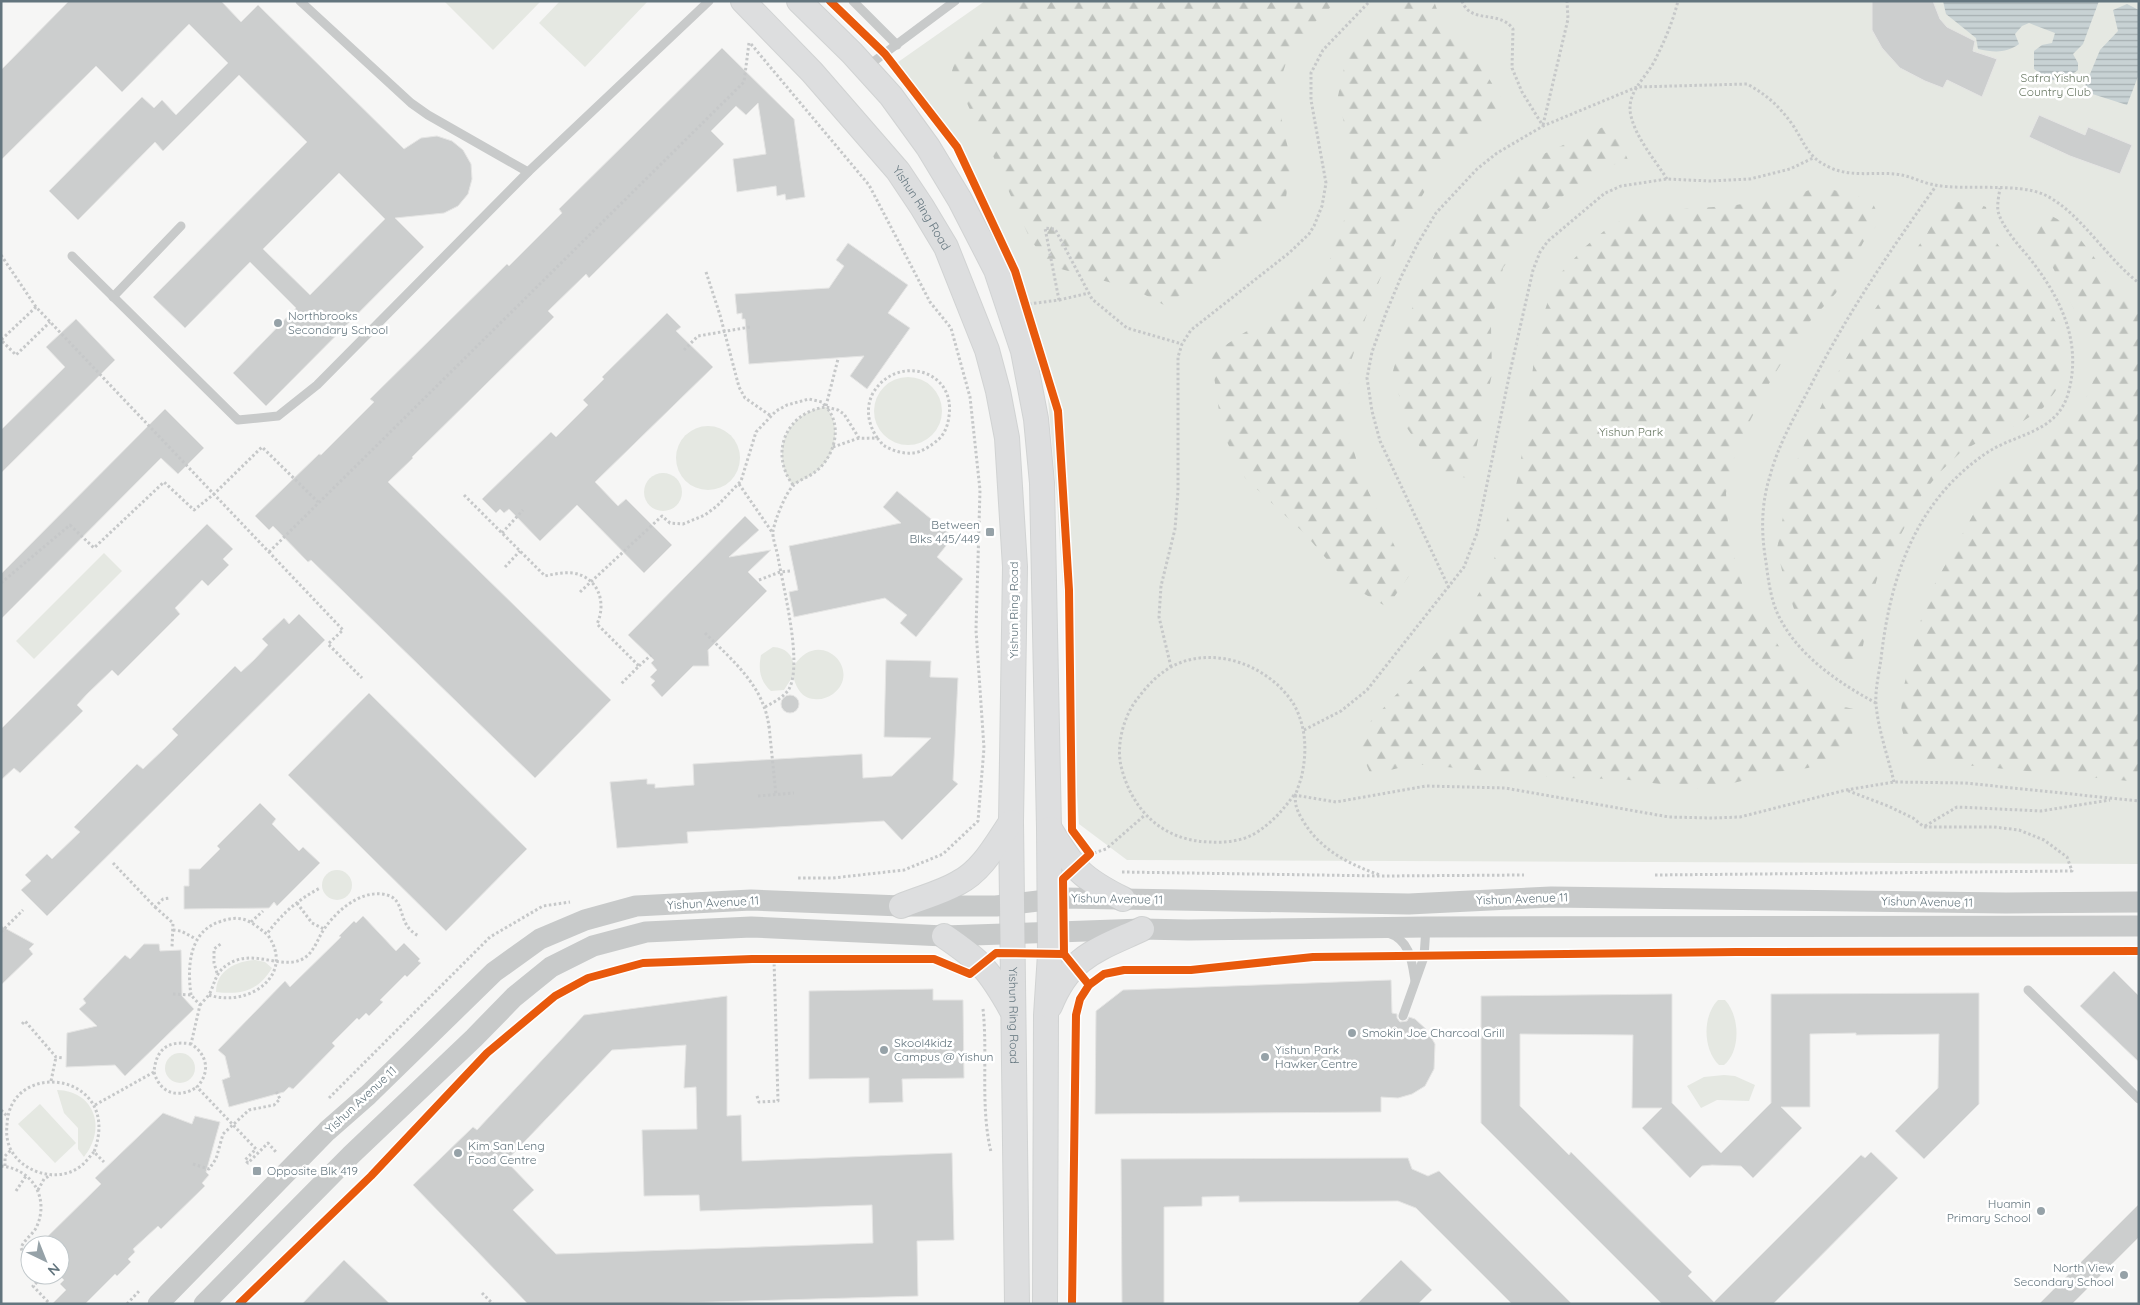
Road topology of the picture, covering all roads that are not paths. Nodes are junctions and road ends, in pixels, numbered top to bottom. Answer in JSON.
{"nodes":[{"id":1,"x":300,"y":1,"type":"edge"},
{"id":2,"x":709,"y":1,"type":"edge"},
{"id":3,"x":743,"y":1,"type":"edge"},
{"id":4,"x":799,"y":1,"type":"edge"},
{"id":5,"x":853,"y":1,"type":"edge"},
{"id":6,"x":956,"y":1,"type":"edge"},
{"id":7,"x":897,"y":45,"type":"junction"},
{"id":8,"x":866,"y":68,"type":"junction"},
{"id":9,"x":528,"y":172,"type":"junction"},
{"id":10,"x":181,"y":226,"type":"dead end"},
{"id":11,"x":72,"y":256,"type":"dead end"},
{"id":12,"x":113,"y":297,"type":"junction"},
{"id":13,"x":1011,"y":822,"type":"junction"},
{"id":14,"x":1049,"y":828,"type":"junction"},
{"id":15,"x":1123,"y":899,"type":"junction"},
{"id":16,"x":1050,"y":900,"type":"junction"},
{"id":17,"x":1170,"y":900,"type":"junction"},
{"id":18,"x":2139,"y":902,"type":"edge"},
{"id":19,"x":1011,"y":904,"type":"junction"},
{"id":20,"x":1409,"y":904,"type":"junction"},
{"id":21,"x":901,"y":906,"type":"junction"},
{"id":22,"x":2139,"y":926,"type":"edge"},
{"id":23,"x":1426,"y":927,"type":"junction"},
{"id":24,"x":1142,"y":928,"type":"junction"},
{"id":25,"x":1376,"y":928,"type":"junction"},
{"id":26,"x":1188,"y":930,"type":"junction"},
{"id":27,"x":1050,"y":932,"type":"junction"},
{"id":28,"x":1012,"y":934,"type":"junction"},
{"id":29,"x":944,"y":936,"type":"junction"},
{"id":30,"x":1415,"y":984,"type":"junction"},
{"id":31,"x":2028,"y":990,"type":"dead end"},
{"id":32,"x":1013,"y":1013,"type":"junction"},
{"id":33,"x":1046,"y":1016,"type":"junction"},
{"id":34,"x":1403,"y":1016,"type":"dead end"},
{"id":35,"x":2139,"y":1099,"type":"edge"},
{"id":36,"x":158,"y":1304,"type":"edge"},
{"id":37,"x":204,"y":1304,"type":"edge"},
{"id":38,"x":1018,"y":1304,"type":"edge"},
{"id":39,"x":1045,"y":1304,"type":"edge"}],
"edges":[{"from":1,"to":9,"type":"lane"},
{"from":2,"to":9,"type":"lane"},
{"from":3,"to":13,"type":"main road","name":"Yishun Ring Road"},
{"from":4,"to":8,"type":"main road"},
{"from":5,"to":7,"type":"lane"},
{"from":6,"to":7,"type":"lane"},
{"from":7,"to":8,"type":"lane"},
{"from":8,"to":14,"type":"main road"},
{"from":9,"to":12,"type":"lane"},
{"from":10,"to":12,"type":"lane"},
{"from":11,"to":12,"type":"lane"},
{"from":13,"to":19,"type":"main road","name":"Yishun Ring Road"},
{"from":13,"to":21,"type":"main road"},
{"from":14,"to":15,"type":"main road"},
{"from":14,"to":16,"type":"main road"},
{"from":15,"to":16,"type":"street","name":"Yishun Avenue 11"},
{"from":15,"to":17,"type":"street","name":"Yishun Avenue 11"},
{"from":16,"to":19,"type":"street","name":"Yishun Avenue 11"},
{"from":16,"to":27,"type":"main road"},
{"from":17,"to":20,"type":"street","name":"Yishun Avenue 11"},
{"from":17,"to":26,"type":"street"},
{"from":18,"to":20,"type":"street","name":"Yishun Avenue 11"},
{"from":19,"to":21,"type":"street","name":"Yishun Avenue 11"},
{"from":19,"to":28,"type":"main road","name":"Yishun Ring Road"},
{"from":20,"to":23,"type":"street"},
{"from":21,"to":36,"type":"street","name":"Yishun Avenue 11"},
{"from":22,"to":23,"type":"street","name":"Yishun Avenue 11"},
{"from":23,"to":25,"type":"street","name":"Yishun Avenue 11"},
{"from":23,"to":30,"type":"lane"},
{"from":24,"to":26,"type":"street","name":"Yishun Avenue 11"},
{"from":24,"to":27,"type":"street","name":"Yishun Avenue 11"},
{"from":24,"to":33,"type":"main road"},
{"from":25,"to":26,"type":"street","name":"Yishun Avenue 11"},
{"from":25,"to":30,"type":"lane"},
{"from":27,"to":28,"type":"street","name":"Yishun Avenue 11"},
{"from":27,"to":33,"type":"main road"},
{"from":28,"to":29,"type":"street","name":"Yishun Avenue 11"},
{"from":28,"to":32,"type":"main road","name":"Yishun Ring Road"},
{"from":29,"to":32,"type":"main road"},
{"from":29,"to":37,"type":"street","name":"Yishun Avenue 11"},
{"from":30,"to":34,"type":"lane"},
{"from":31,"to":35,"type":"lane"},
{"from":32,"to":38,"type":"main road","name":"Yishun Ring Road"},
{"from":33,"to":39,"type":"main road"}]}
